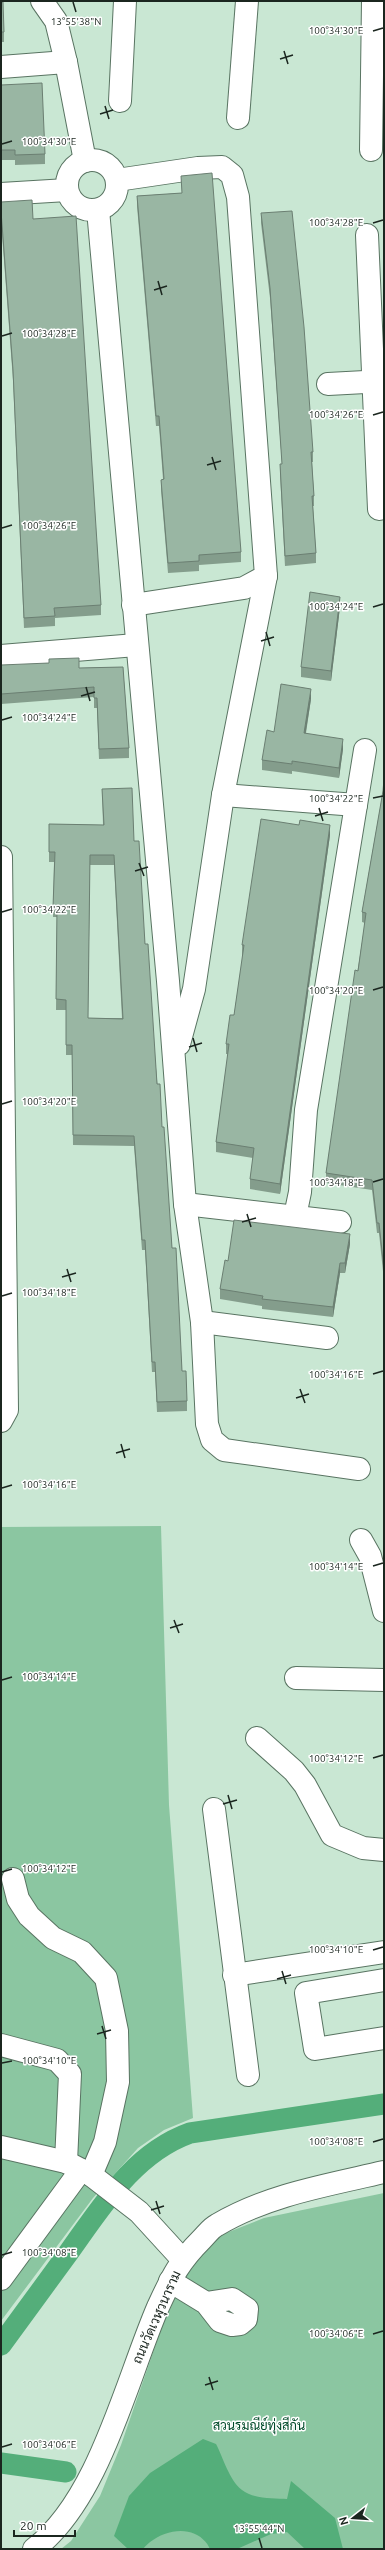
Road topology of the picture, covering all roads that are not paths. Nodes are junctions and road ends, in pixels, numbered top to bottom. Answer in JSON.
{"nodes":[{"id":1,"x":42,"y":1,"type":"edge"},
{"id":2,"x":125,"y":1,"type":"edge"},
{"id":3,"x":247,"y":1,"type":"edge"},
{"id":4,"x":373,"y":1,"type":"edge"},
{"id":5,"x":66,"y":62,"type":"junction"},
{"id":6,"x":1,"y":67,"type":"edge"},
{"id":7,"x":120,"y":101,"type":"dead end"},
{"id":8,"x":238,"y":118,"type":"dead end"},
{"id":9,"x":371,"y":150,"type":"dead end"},
{"id":10,"x":85,"y":160,"type":"junction"},
{"id":11,"x":117,"y":180,"type":"junction"},
{"id":12,"x":67,"y":190,"type":"junction"},
{"id":13,"x":1,"y":194,"type":"edge"},
{"id":14,"x":98,"y":210,"type":"junction"},
{"id":15,"x":366,"y":235,"type":"dead end"},
{"id":16,"x":380,"y":381,"type":"edge"},
{"id":17,"x":328,"y":384,"type":"dead end"},
{"id":18,"x":379,"y":510,"type":"dead end"},
{"id":19,"x":266,"y":576,"type":"junction"},
{"id":20,"x":132,"y":605,"type":"junction"},
{"id":21,"x":136,"y":645,"type":"junction"},
{"id":22,"x":1,"y":656,"type":"edge"},
{"id":23,"x":365,"y":750,"type":"dead end"},
{"id":24,"x":223,"y":794,"type":"junction"},
{"id":25,"x":356,"y":805,"type":"junction"},
{"id":26,"x":1,"y":858,"type":"edge"},
{"id":27,"x":174,"y":1060,"type":"junction"},
{"id":28,"x":185,"y":1204,"type":"junction"},
{"id":29,"x":295,"y":1216,"type":"junction"},
{"id":30,"x":340,"y":1222,"type":"dead end"},
{"id":31,"x":202,"y":1322,"type":"junction"},
{"id":32,"x":327,"y":1338,"type":"dead end"},
{"id":33,"x":1,"y":1420,"type":"edge"},
{"id":34,"x":359,"y":1469,"type":"dead end"},
{"id":35,"x":372,"y":1550,"type":"edge"},
{"id":36,"x":384,"y":1611,"type":"edge"},
{"id":37,"x":296,"y":1678,"type":"dead end"},
{"id":38,"x":384,"y":1680,"type":"edge"},
{"id":39,"x":257,"y":1738,"type":"dead end"},
{"id":40,"x":214,"y":1809,"type":"dead end"},
{"id":41,"x":384,"y":1850,"type":"edge"},
{"id":42,"x":13,"y":1879,"type":"dead end"},
{"id":43,"x":384,"y":1952,"type":"edge"},
{"id":44,"x":234,"y":1975,"type":"junction"},
{"id":45,"x":384,"y":1980,"type":"edge"},
{"id":46,"x":384,"y":2038,"type":"edge"},
{"id":47,"x":1,"y":2045,"type":"edge"},
{"id":48,"x":248,"y":2075,"type":"dead end"},
{"id":49,"x":1,"y":2147,"type":"edge"},
{"id":50,"x":84,"y":2172,"type":"junction"},
{"id":51,"x":384,"y":2172,"type":"edge"},
{"id":52,"x":182,"y":2259,"type":"junction"},
{"id":53,"x":1,"y":2279,"type":"edge"},
{"id":54,"x":170,"y":2281,"type":"junction"},
{"id":55,"x":206,"y":2303,"type":"dead end"},
{"id":56,"x":34,"y":2549,"type":"edge"}],
"edges":[{"from":1,"to":5,"type":"street"},
{"from":2,"to":7,"type":"street"},
{"from":3,"to":8,"type":"street"},
{"from":4,"to":9,"type":"street"},
{"from":5,"to":6,"type":"street"},
{"from":5,"to":10,"type":"street"},
{"from":10,"to":11,"type":"street"},
{"from":10,"to":12,"type":"street"},
{"from":11,"to":14,"type":"street"},
{"from":11,"to":19,"type":"street"},
{"from":12,"to":13,"type":"street"},
{"from":12,"to":14,"type":"street"},
{"from":14,"to":20,"type":"street"},
{"from":15,"to":16,"type":"street"},
{"from":16,"to":17,"type":"street"},
{"from":16,"to":18,"type":"street"},
{"from":19,"to":20,"type":"street"},
{"from":19,"to":24,"type":"street"},
{"from":20,"to":21,"type":"street"},
{"from":21,"to":22,"type":"street"},
{"from":21,"to":27,"type":"street"},
{"from":23,"to":25,"type":"street"},
{"from":24,"to":25,"type":"street"},
{"from":24,"to":27,"type":"street"},
{"from":25,"to":29,"type":"street"},
{"from":26,"to":33,"type":"street"},
{"from":27,"to":28,"type":"street"},
{"from":28,"to":29,"type":"street"},
{"from":28,"to":31,"type":"street"},
{"from":29,"to":30,"type":"street"},
{"from":31,"to":32,"type":"street"},
{"from":31,"to":34,"type":"street"},
{"from":35,"to":36,"type":"street"},
{"from":37,"to":38,"type":"street"},
{"from":39,"to":41,"type":"street"},
{"from":40,"to":44,"type":"street"},
{"from":42,"to":50,"type":"street"},
{"from":43,"to":44,"type":"street"},
{"from":44,"to":48,"type":"street"},
{"from":45,"to":46,"type":"street"},
{"from":47,"to":50,"type":"street"},
{"from":49,"to":50,"type":"street"},
{"from":50,"to":52,"type":"street"},
{"from":50,"to":53,"type":"street"},
{"from":51,"to":52,"type":"street","name":"ถนนวัดเวฬุวนาราม"},
{"from":52,"to":54,"type":"street","name":"ถนนวัดเวฬุวนาราม"},
{"from":54,"to":55,"type":"street"},
{"from":54,"to":56,"type":"street","name":"ถนนวัดเวฬุวนาราม"}]}
